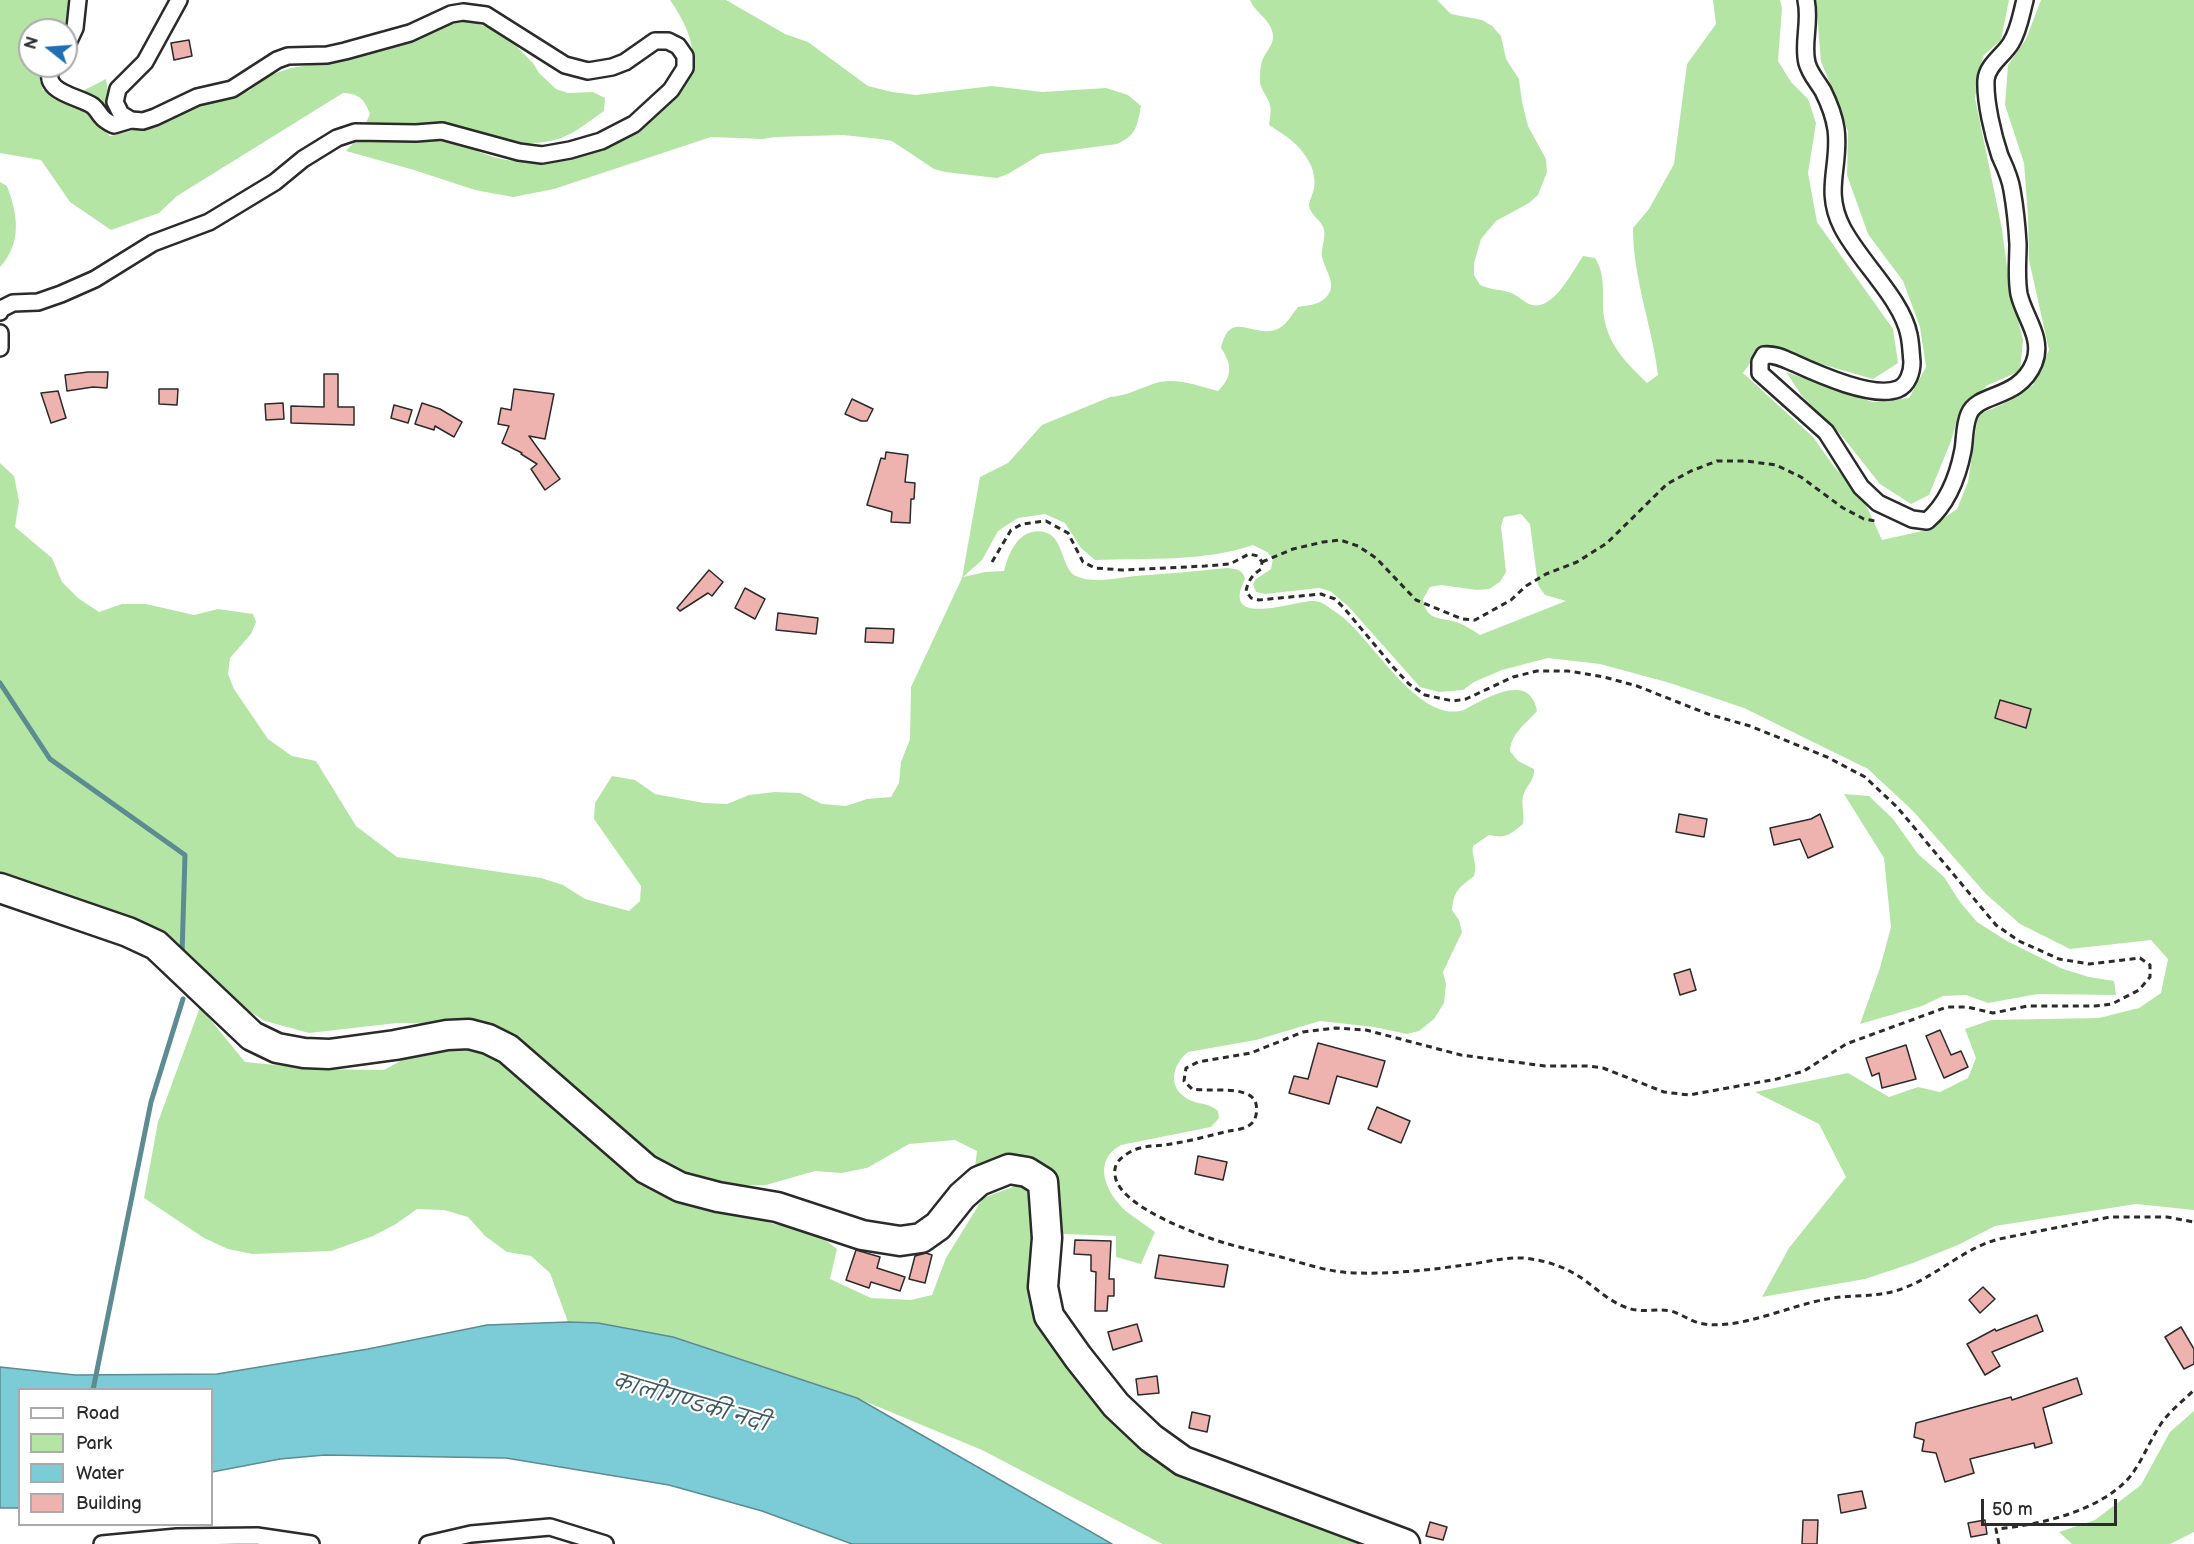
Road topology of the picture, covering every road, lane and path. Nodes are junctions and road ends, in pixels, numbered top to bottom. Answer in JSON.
{"nodes":[{"id":1,"x":78,"y":0,"type":"edge"},
{"id":2,"x":179,"y":0,"type":"edge"},
{"id":3,"x":1806,"y":0,"type":"edge"},
{"id":4,"x":2025,"y":0,"type":"edge"},
{"id":5,"x":76,"y":18,"type":"edge"},
{"id":6,"x":50,"y":78,"type":"edge"},
{"id":7,"x":131,"y":120,"type":"junction"},
{"id":8,"x":0,"y":312,"type":"edge"},
{"id":9,"x":0,"y":333,"type":"edge"},
{"id":10,"x":0,"y":348,"type":"edge"},
{"id":11,"x":1876,"y":521,"type":"dead end"},
{"id":12,"x":1262,"y":561,"type":"junction"},
{"id":13,"x":992,"y":562,"type":"dead end"},
{"id":14,"x":0,"y":888,"type":"edge"},
{"id":15,"x":2194,"y":1222,"type":"edge"},
{"id":16,"x":2194,"y":1390,"type":"edge"},
{"id":17,"x":102,"y":1544,"type":"edge"},
{"id":18,"x":311,"y":1544,"type":"edge"},
{"id":19,"x":428,"y":1544,"type":"edge"},
{"id":20,"x":605,"y":1544,"type":"edge"},
{"id":21,"x":1405,"y":1544,"type":"edge"},
{"id":22,"x":1999,"y":1544,"type":"edge"}],
"edges":[{"from":1,"to":5,"type":"street"},
{"from":2,"to":7,"type":"street"},
{"from":3,"to":4,"type":"street"},
{"from":6,"to":7,"type":"street"},
{"from":7,"to":8,"type":"street"},
{"from":9,"to":10,"type":"street"},
{"from":11,"to":12,"type":"path"},
{"from":12,"to":13,"type":"path"},
{"from":12,"to":15,"type":"path"},
{"from":14,"to":21,"type":"highway"},
{"from":16,"to":22,"type":"path"},
{"from":17,"to":18,"type":"street"},
{"from":19,"to":20,"type":"street"}]}
